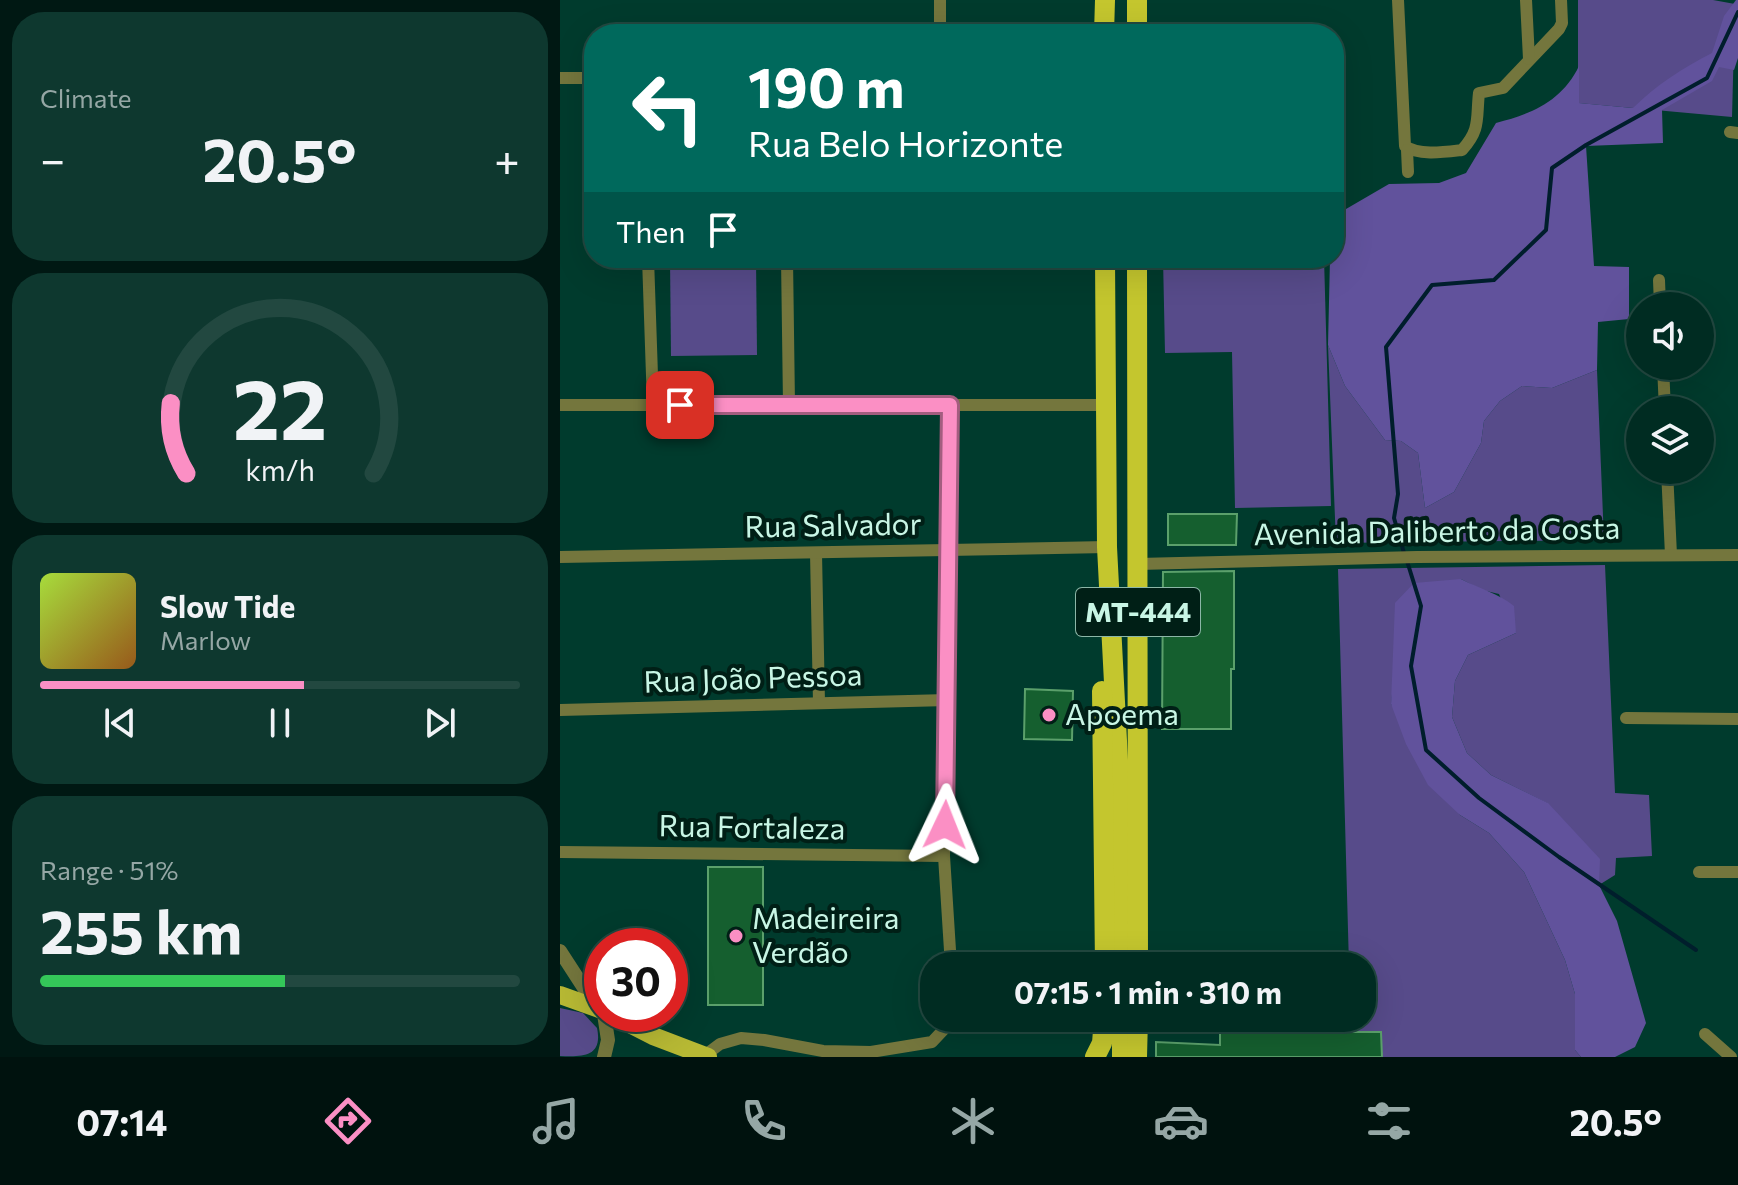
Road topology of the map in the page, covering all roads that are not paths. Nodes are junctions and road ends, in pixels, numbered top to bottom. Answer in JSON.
{"nodes":[{"id":1,"x":940,"y":0,"type":"edge"},
{"id":2,"x":1105,"y":0,"type":"edge"},
{"id":3,"x":1137,"y":0,"type":"edge"},
{"id":4,"x":1398,"y":0,"type":"edge"},
{"id":5,"x":1526,"y":0,"type":"edge"},
{"id":6,"x":1561,"y":0,"type":"edge"},
{"id":7,"x":940,"y":24,"type":"edge"},
{"id":8,"x":1104,"y":24,"type":"edge"},
{"id":9,"x":1137,"y":24,"type":"edge"},
{"id":10,"x":1529,"y":59,"type":"junction"},
{"id":11,"x":560,"y":78,"type":"edge"},
{"id":12,"x":584,"y":78,"type":"edge"},
{"id":13,"x":1407,"y":150,"type":"junction"},
{"id":14,"x":1408,"y":172,"type":"dead end"},
{"id":15,"x":648,"y":268,"type":"edge"},
{"id":16,"x":787,"y":268,"type":"edge"},
{"id":17,"x":1105,"y":268,"type":"edge"},
{"id":18,"x":1137,"y":268,"type":"edge"},
{"id":19,"x":1659,"y":280,"type":"dead end"},
{"id":20,"x":1659,"y":292,"type":"edge"},
{"id":21,"x":560,"y":405,"type":"edge"},
{"id":22,"x":653,"y":405,"type":"junction"},
{"id":23,"x":789,"y":405,"type":"junction"},
{"id":24,"x":950,"y":405,"type":"junction"},
{"id":25,"x":1105,"y":405,"type":"junction"},
{"id":26,"x":1668,"y":484,"type":"edge"},
{"id":27,"x":1107,"y":547,"type":"junction"},
{"id":28,"x":948,"y":550,"type":"junction"},
{"id":29,"x":816,"y":553,"type":"junction"},
{"id":30,"x":1671,"y":555,"type":"junction"},
{"id":31,"x":1738,"y":555,"type":"edge"},
{"id":32,"x":560,"y":557,"type":"edge"},
{"id":33,"x":1138,"y":564,"type":"junction"},
{"id":34,"x":1109,"y":579,"type":"junction"},
{"id":35,"x":948,"y":700,"type":"junction"},
{"id":36,"x":819,"y":703,"type":"junction"},
{"id":37,"x":560,"y":710,"type":"edge"},
{"id":38,"x":1626,"y":718,"type":"dead end"},
{"id":39,"x":1738,"y":719,"type":"edge"},
{"id":40,"x":560,"y":852,"type":"edge"},
{"id":41,"x":944,"y":856,"type":"junction"},
{"id":42,"x":1699,"y":872,"type":"dead end"},
{"id":43,"x":1738,"y":872,"type":"edge"},
{"id":44,"x":560,"y":951,"type":"edge"},
{"id":45,"x":950,"y":952,"type":"edge"},
{"id":46,"x":1105,"y":952,"type":"edge"},
{"id":47,"x":1123,"y":952,"type":"edge"},
{"id":48,"x":1138,"y":952,"type":"edge"},
{"id":49,"x":584,"y":988,"type":"edge"},
{"id":50,"x":560,"y":995,"type":"edge"},
{"id":51,"x":584,"y":1004,"type":"edge"},
{"id":52,"x":607,"y":1032,"type":"edge"},
{"id":53,"x":645,"y":1032,"type":"edge"},
{"id":54,"x":941,"y":1032,"type":"edge"},
{"id":55,"x":1103,"y":1032,"type":"edge"},
{"id":56,"x":1122,"y":1032,"type":"edge"},
{"id":57,"x":1138,"y":1032,"type":"edge"},
{"id":58,"x":1705,"y":1034,"type":"dead end"},
{"id":59,"x":820,"y":1054,"type":"edge"},
{"id":60,"x":706,"y":1056,"type":"edge"},
{"id":61,"x":604,"y":1057,"type":"edge"},
{"id":62,"x":1095,"y":1057,"type":"edge"},
{"id":63,"x":1122,"y":1057,"type":"edge"},
{"id":64,"x":1137,"y":1057,"type":"edge"},
{"id":65,"x":1731,"y":1057,"type":"edge"}],
"edges":[{"from":1,"to":7,"type":"street"},
{"from":2,"to":8,"type":"highway"},
{"from":3,"to":9,"type":"highway"},
{"from":4,"to":13,"type":"street"},
{"from":5,"to":10,"type":"street"},
{"from":6,"to":10,"type":"street"},
{"from":10,"to":13,"type":"street"},
{"from":11,"to":12,"type":"street"},
{"from":13,"to":14,"type":"street"},
{"from":15,"to":22,"type":"street"},
{"from":16,"to":23,"type":"street"},
{"from":17,"to":25,"type":"highway","number":"MT-444"},
{"from":18,"to":33,"type":"highway","number":"MT-444"},
{"from":19,"to":20,"type":"street"},
{"from":21,"to":22,"type":"street"},
{"from":22,"to":23,"type":"street"},
{"from":23,"to":24,"type":"street"},
{"from":24,"to":25,"type":"street"},
{"from":24,"to":28,"type":"street"},
{"from":25,"to":27,"type":"highway","number":"MT-444"},
{"from":26,"to":30,"type":"street"},
{"from":27,"to":28,"type":"street","name":"Rua Salvador"},
{"from":27,"to":34,"type":"highway","number":"MT-444"},
{"from":28,"to":29,"type":"street","name":"Rua Salvador"},
{"from":28,"to":35,"type":"street"},
{"from":29,"to":32,"type":"street","name":"Rua Salvador"},
{"from":29,"to":36,"type":"street"},
{"from":30,"to":31,"type":"street","name":"Avenida Daliberto da Costa"},
{"from":30,"to":33,"type":"street","name":"Avenida Daliberto da Costa"},
{"from":33,"to":48,"type":"highway","number":"MT-444"},
{"from":34,"to":46,"type":"highway","number":"MT-444"},
{"from":34,"to":47,"type":"highway"},
{"from":35,"to":36,"type":"street","name":"Rua João Pessoa"},
{"from":35,"to":41,"type":"street"},
{"from":36,"to":37,"type":"street","name":"Rua João Pessoa"},
{"from":38,"to":39,"type":"street"},
{"from":40,"to":41,"type":"street","name":"Rua Fortaleza"},
{"from":41,"to":45,"type":"street"},
{"from":42,"to":43,"type":"street"},
{"from":44,"to":49,"type":"street"},
{"from":50,"to":51,"type":"main road"},
{"from":52,"to":61,"type":"street"},
{"from":53,"to":60,"type":"main road"},
{"from":54,"to":59,"type":"street"},
{"from":55,"to":62,"type":"highway"},
{"from":56,"to":63,"type":"highway"},
{"from":57,"to":64,"type":"highway"},
{"from":58,"to":65,"type":"street"},
{"from":59,"to":60,"type":"street"}]}
